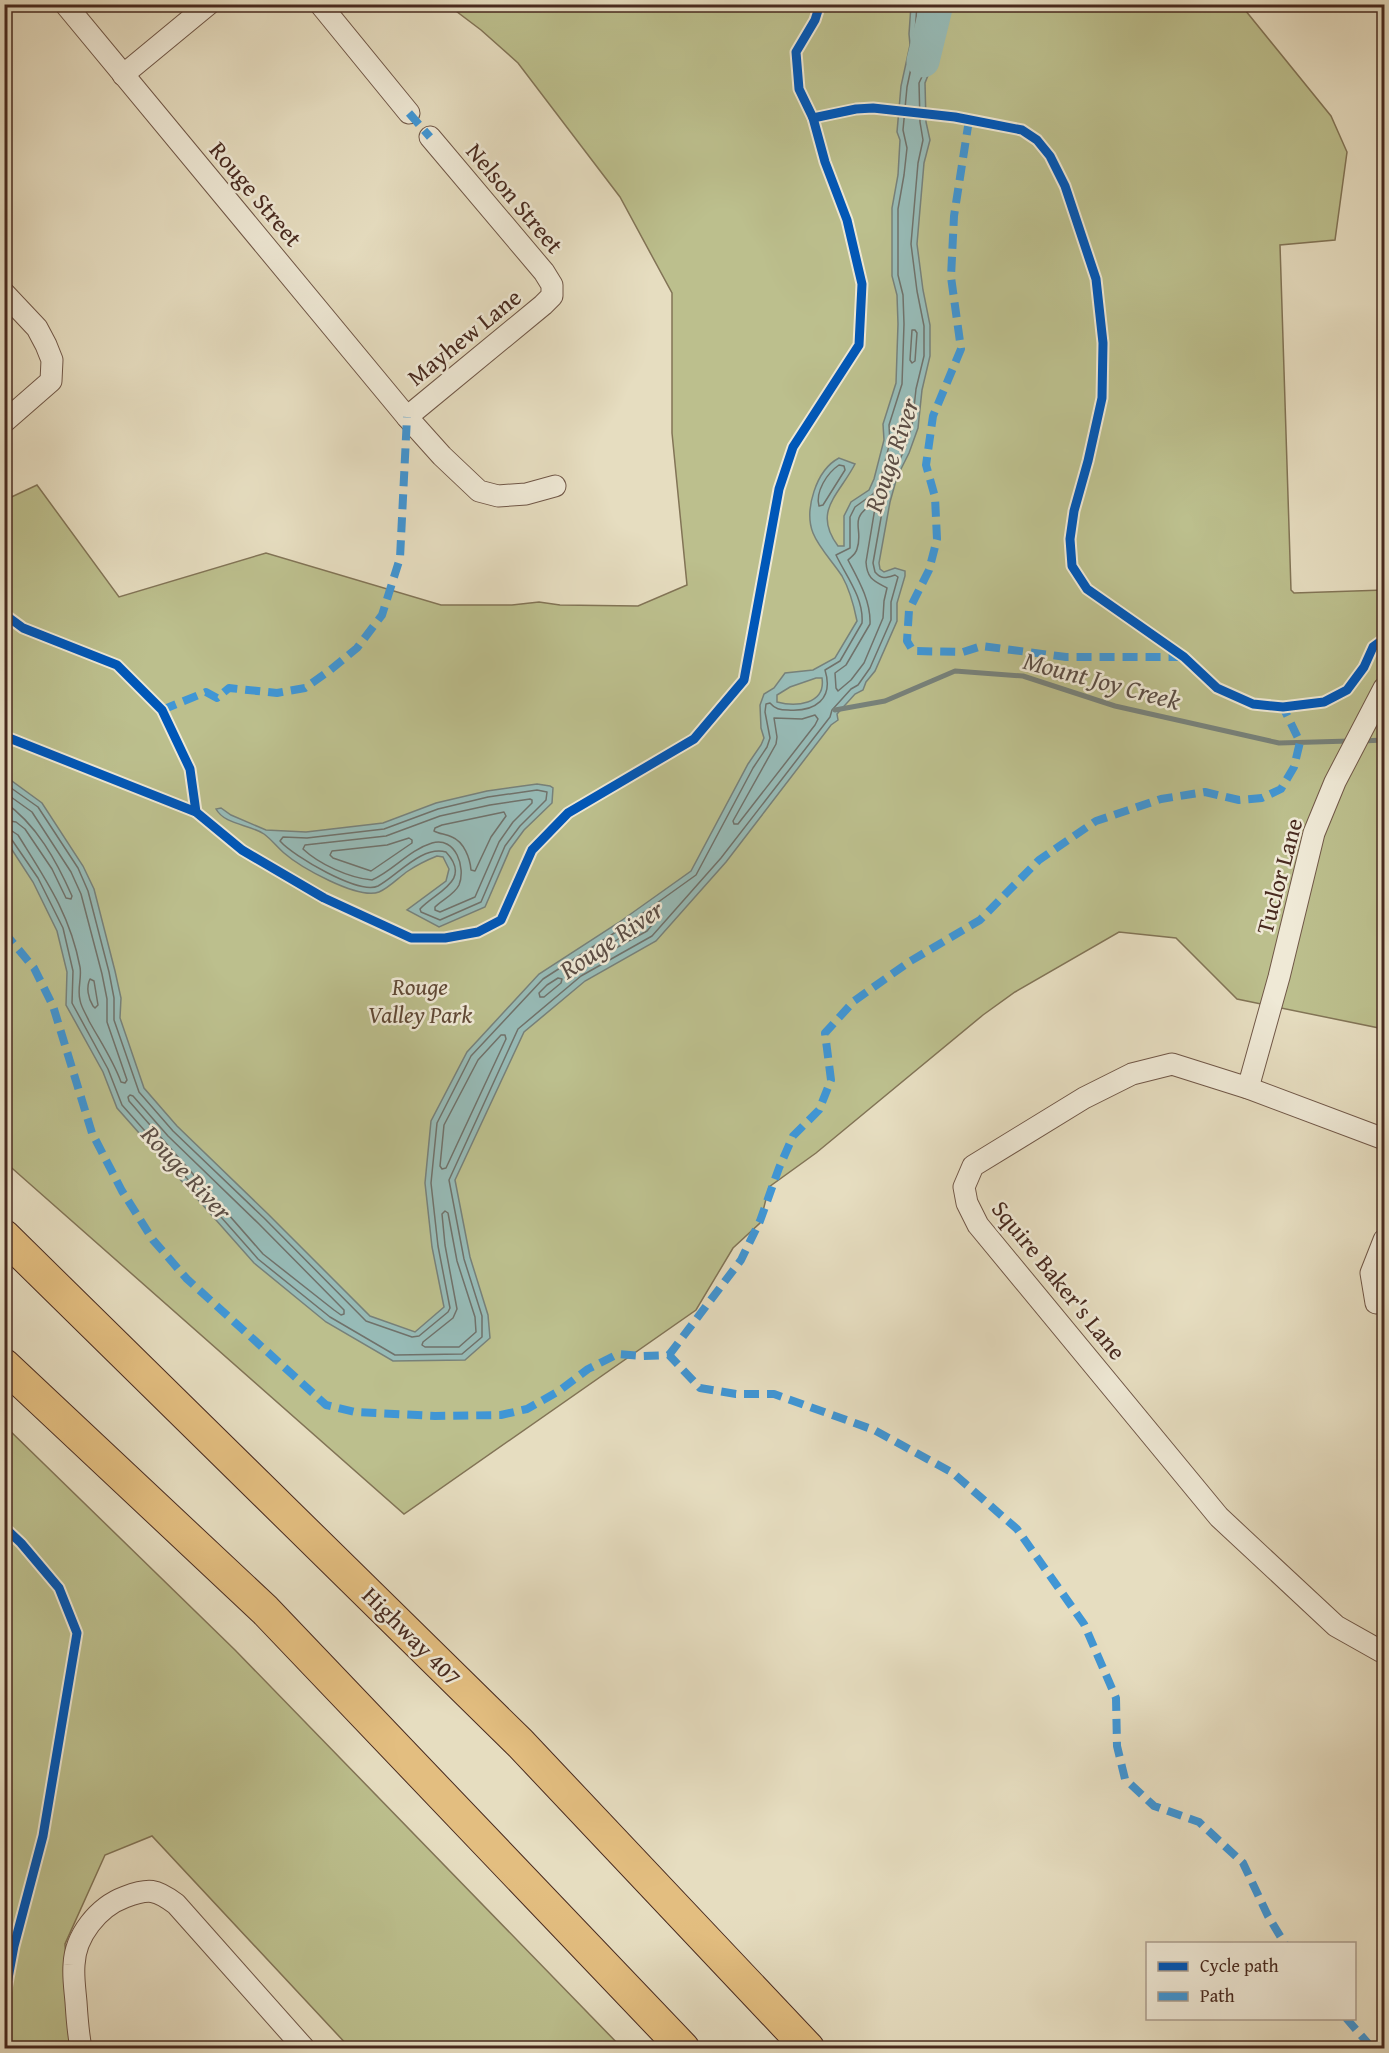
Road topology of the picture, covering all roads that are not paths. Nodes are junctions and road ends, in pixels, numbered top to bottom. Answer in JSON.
{"nodes":[{"id":1,"x":65,"y":4,"type":"edge"},
{"id":2,"x":209,"y":4,"type":"edge"},
{"id":3,"x":320,"y":4,"type":"edge"},
{"id":4,"x":123,"y":75,"type":"junction"},
{"id":5,"x":409,"y":113,"type":"dead end"},
{"id":6,"x":430,"y":136,"type":"dead end"},
{"id":7,"x":4,"y":293,"type":"edge"},
{"id":8,"x":552,"y":296,"type":"joint"},
{"id":9,"x":407,"y":417,"type":"junction"},
{"id":10,"x":4,"y":422,"type":"edge"},
{"id":11,"x":555,"y":486,"type":"dead end"},
{"id":12,"x":1384,"y":688,"type":"edge"},
{"id":13,"x":1248,"y":1088,"type":"junction"},
{"id":14,"x":1384,"y":1139,"type":"edge"},
{"id":15,"x":4,"y":1236,"type":"edge"},
{"id":16,"x":1384,"y":1240,"type":"edge"},
{"id":17,"x":1376,"y":1303,"type":"dead end"},
{"id":18,"x":4,"y":1365,"type":"edge"},
{"id":19,"x":1384,"y":1653,"type":"edge"},
{"id":20,"x":81,"y":2049,"type":"edge"},
{"id":21,"x":304,"y":2049,"type":"edge"},
{"id":22,"x":683,"y":2049,"type":"edge"},
{"id":23,"x":808,"y":2049,"type":"edge"}],
"edges":[{"from":1,"to":4,"type":"street","name":"Rouge Street"},
{"from":2,"to":4,"type":"street"},
{"from":3,"to":5,"type":"street"},
{"from":4,"to":9,"type":"street","name":"Rouge Street"},
{"from":6,"to":8,"type":"street","name":"Nelson Street"},
{"from":7,"to":10,"type":"street"},
{"from":8,"to":9,"type":"street","name":"Mayhew Lane"},
{"from":9,"to":11,"type":"street","name":"Rouge Street"},
{"from":12,"to":13,"type":"street","name":"Tuclor Lane"},
{"from":13,"to":14,"type":"street","name":"Squire Baker's Lane"},
{"from":13,"to":19,"type":"street","name":"Squire Baker's Lane"},
{"from":15,"to":23,"type":"highway","name":"Highway 407"},
{"from":16,"to":17,"type":"street"},
{"from":18,"to":22,"type":"highway"},
{"from":20,"to":21,"type":"street"}]}
